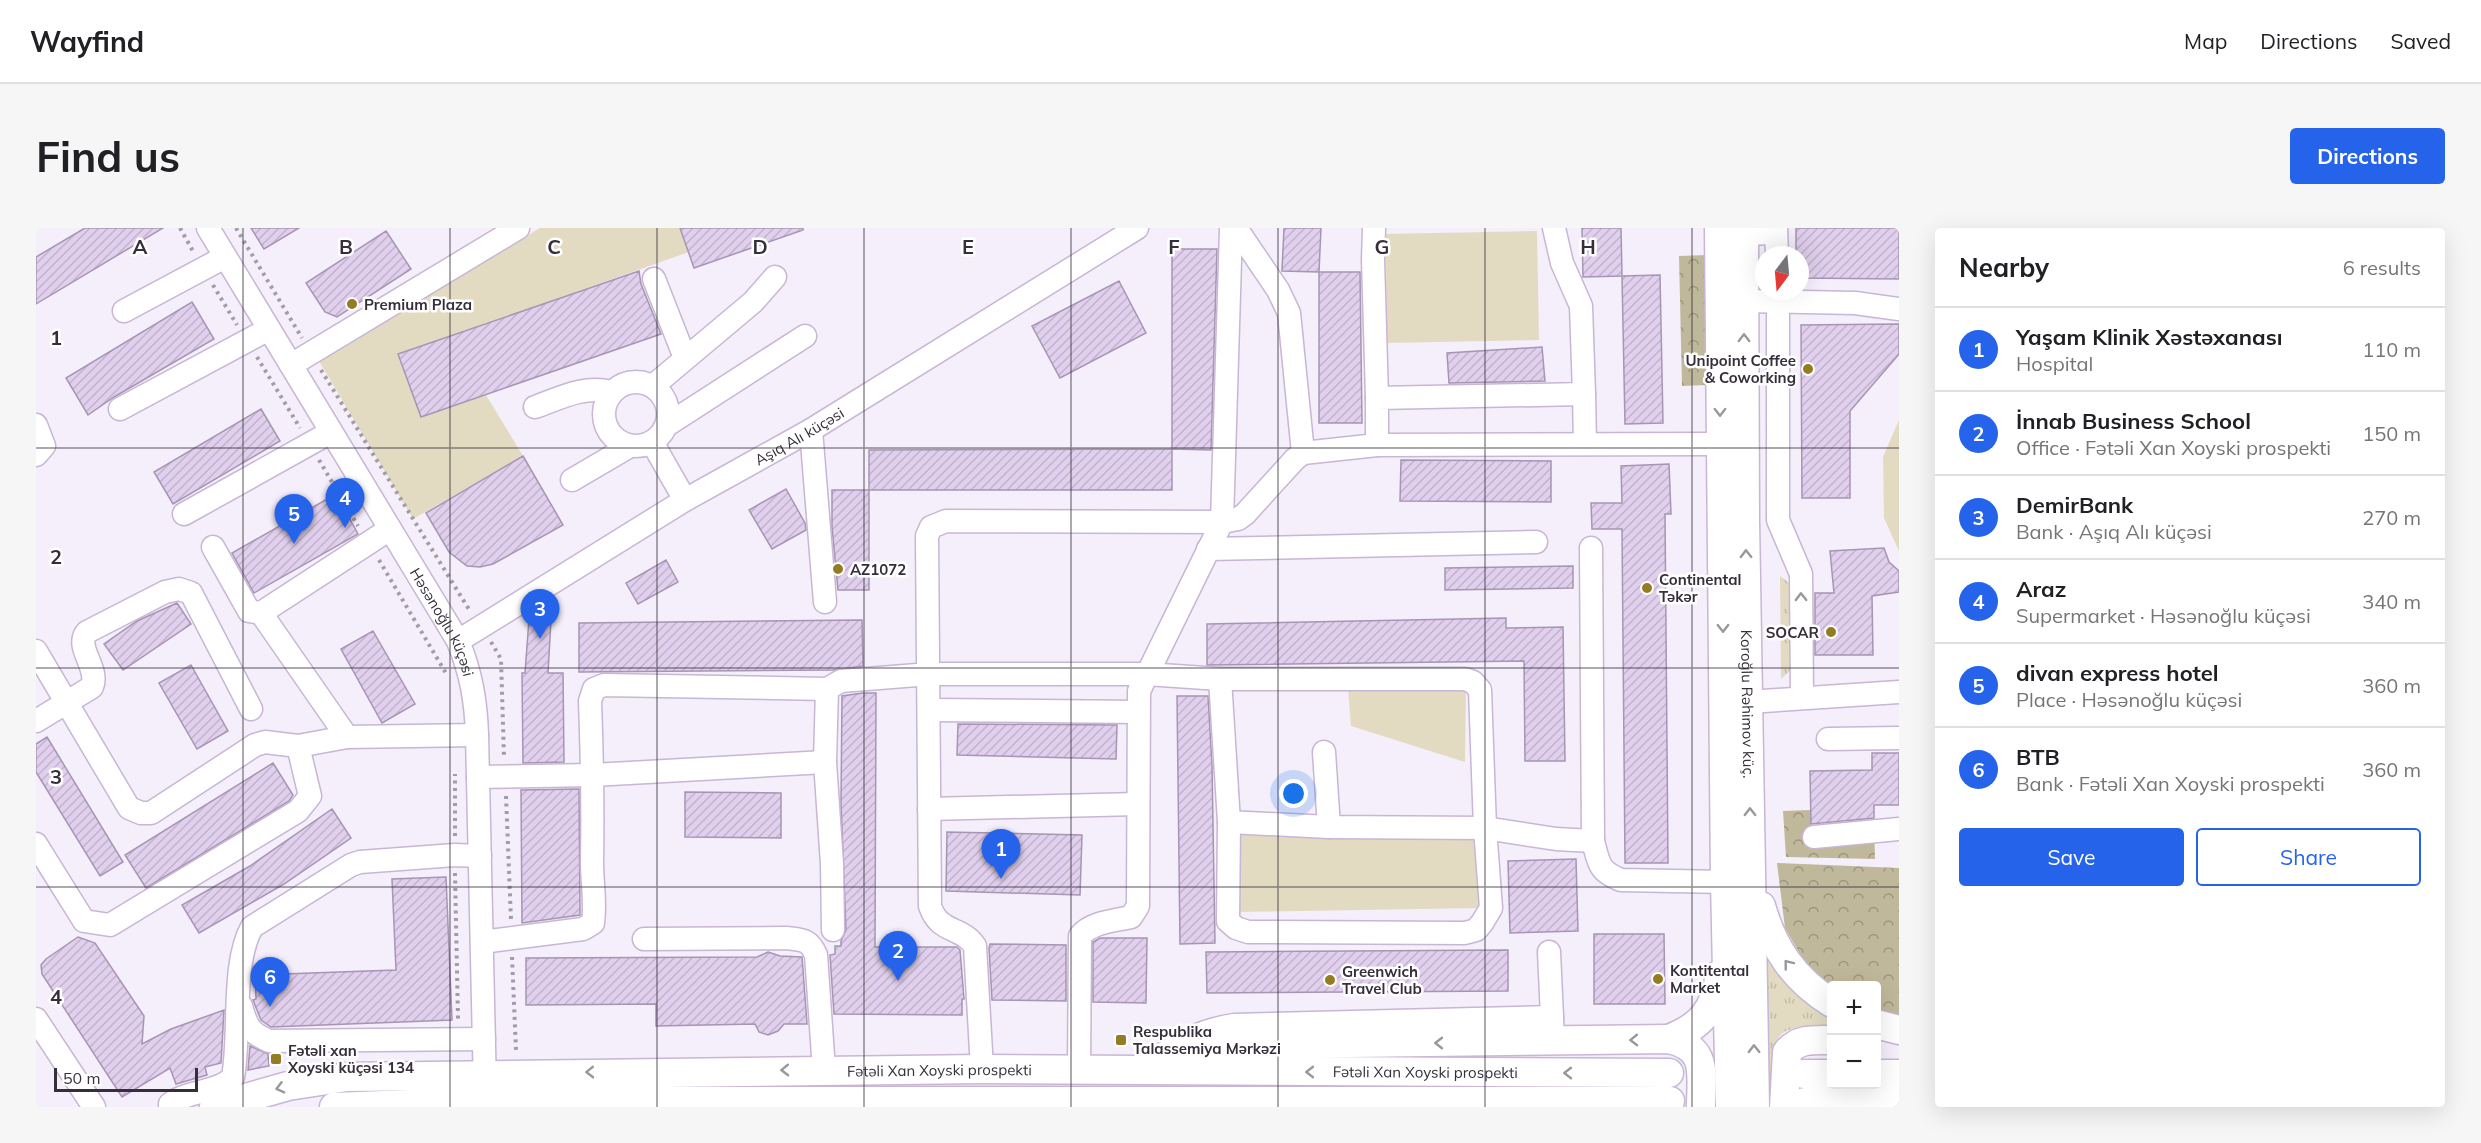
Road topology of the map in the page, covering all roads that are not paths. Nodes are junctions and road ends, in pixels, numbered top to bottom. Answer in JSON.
{"nodes":[{"id":1,"x":208,"y":228,"type":"edge"},
{"id":2,"x":518,"y":228,"type":"edge"},
{"id":3,"x":1137,"y":228,"type":"edge"},
{"id":4,"x":1231,"y":228,"type":"edge"},
{"id":5,"x":1236,"y":228,"type":"edge"},
{"id":6,"x":1374,"y":228,"type":"edge"},
{"id":7,"x":1554,"y":228,"type":"edge"},
{"id":8,"x":1735,"y":230,"type":"edge"},
{"id":9,"x":1777,"y":239,"type":"edge"},
{"id":10,"x":225,"y":257,"type":"junction"},
{"id":11,"x":776,"y":277,"type":"dead end"},
{"id":12,"x":654,"y":279,"type":"dead end"},
{"id":13,"x":1755,"y":299,"type":"edge"},
{"id":14,"x":1809,"y":299,"type":"edge"},
{"id":15,"x":1778,"y":300,"type":"edge"},
{"id":16,"x":1744,"y":301,"type":"junction"},
{"id":17,"x":1899,"y":309,"type":"edge"},
{"id":18,"x":124,"y":311,"type":"dead end"},
{"id":19,"x":269,"y":329,"type":"junction"},
{"id":20,"x":805,"y":336,"type":"dead end"},
{"id":21,"x":685,"y":358,"type":"junction"},
{"id":22,"x":291,"y":366,"type":"junction"},
{"id":23,"x":653,"y":386,"type":"junction"},
{"id":24,"x":611,"y":392,"type":"junction"},
{"id":25,"x":1584,"y":394,"type":"junction"},
{"id":26,"x":1377,"y":398,"type":"junction"},
{"id":27,"x":535,"y":407,"type":"dead end"},
{"id":28,"x":120,"y":409,"type":"dead end"},
{"id":29,"x":36,"y":425,"type":"edge"},
{"id":30,"x":667,"y":425,"type":"junction"},
{"id":31,"x":811,"y":430,"type":"junction"},
{"id":32,"x":332,"y":432,"type":"junction"},
{"id":33,"x":641,"y":444,"type":"junction"},
{"id":34,"x":1585,"y":444,"type":"junction"},
{"id":35,"x":1720,"y":444,"type":"junction"},
{"id":36,"x":1377,"y":445,"type":"junction"},
{"id":37,"x":1303,"y":453,"type":"junction"},
{"id":38,"x":36,"y":455,"type":"edge"},
{"id":39,"x":572,"y":480,"type":"dead end"},
{"id":40,"x":685,"y":500,"type":"junction"},
{"id":41,"x":184,"y":514,"type":"dead end"},
{"id":42,"x":1745,"y":520,"type":"junction"},
{"id":43,"x":1778,"y":520,"type":"junction"},
{"id":44,"x":1221,"y":522,"type":"junction"},
{"id":45,"x":390,"y":530,"type":"junction"},
{"id":46,"x":1536,"y":542,"type":"dead end"},
{"id":47,"x":213,"y":547,"type":"dead end"},
{"id":48,"x":1591,"y":548,"type":"dead end"},
{"id":49,"x":1208,"y":549,"type":"junction"},
{"id":50,"x":825,"y":602,"type":"dead end"},
{"id":51,"x":261,"y":613,"type":"junction"},
{"id":52,"x":458,"y":641,"type":"junction"},
{"id":53,"x":36,"y":651,"type":"edge"},
{"id":54,"x":930,"y":674,"type":"junction"},
{"id":55,"x":1146,"y":674,"type":"junction"},
{"id":56,"x":1220,"y":679,"type":"junction"},
{"id":57,"x":827,"y":689,"type":"junction"},
{"id":58,"x":1899,"y":692,"type":"edge"},
{"id":59,"x":1802,"y":697,"type":"junction"},
{"id":60,"x":1748,"y":702,"type":"junction"},
{"id":61,"x":66,"y":703,"type":"junction"},
{"id":62,"x":251,"y":709,"type":"dead end"},
{"id":63,"x":930,"y":710,"type":"junction"},
{"id":64,"x":1137,"y":712,"type":"junction"},
{"id":65,"x":36,"y":721,"type":"edge"},
{"id":66,"x":466,"y":735,"type":"junction"},
{"id":67,"x":347,"y":737,"type":"junction"},
{"id":68,"x":1899,"y":738,"type":"edge"},
{"id":69,"x":1828,"y":739,"type":"dead end"},
{"id":70,"x":298,"y":746,"type":"junction"},
{"id":71,"x":1324,"y":752,"type":"dead end"},
{"id":72,"x":825,"y":762,"type":"junction"},
{"id":73,"x":593,"y":775,"type":"junction"},
{"id":74,"x":478,"y":777,"type":"junction"},
{"id":75,"x":1138,"y":804,"type":"junction"},
{"id":76,"x":929,"y":809,"type":"junction"},
{"id":77,"x":1229,"y":822,"type":"junction"},
{"id":78,"x":1329,"y":827,"type":"junction"},
{"id":79,"x":1485,"y":828,"type":"junction"},
{"id":80,"x":1899,"y":829,"type":"edge"},
{"id":81,"x":1814,"y":837,"type":"dead end"},
{"id":82,"x":1593,"y":841,"type":"junction"},
{"id":83,"x":36,"y":844,"type":"edge"},
{"id":84,"x":480,"y":856,"type":"junction"},
{"id":85,"x":1751,"y":858,"type":"junction"},
{"id":86,"x":1725,"y":882,"type":"junction"},
{"id":87,"x":833,"y":930,"type":"dead end"},
{"id":88,"x":1726,"y":936,"type":"junction"},
{"id":89,"x":644,"y":939,"type":"dead end"},
{"id":90,"x":482,"y":942,"type":"junction"},
{"id":91,"x":1550,"y":952,"type":"dead end"},
{"id":92,"x":239,"y":999,"type":"junction"},
{"id":93,"x":1827,"y":999,"type":"edge"},
{"id":94,"x":36,"y":1019,"type":"edge"},
{"id":95,"x":1881,"y":1025,"type":"edge"},
{"id":96,"x":1552,"y":1029,"type":"junction"},
{"id":97,"x":1899,"y":1030,"type":"edge"},
{"id":98,"x":484,"y":1039,"type":"junction"},
{"id":99,"x":1669,"y":1039,"type":"junction"},
{"id":100,"x":1827,"y":1040,"type":"edge"},
{"id":101,"x":1881,"y":1041,"type":"edge"},
{"id":102,"x":1899,"y":1041,"type":"edge"},
{"id":103,"x":982,"y":1069,"type":"junction"},
{"id":104,"x":824,"y":1070,"type":"junction"},
{"id":105,"x":1079,"y":1071,"type":"junction"},
{"id":106,"x":1137,"y":1071,"type":"junction"},
{"id":107,"x":1881,"y":1074,"type":"edge"},
{"id":108,"x":1899,"y":1074,"type":"edge"},
{"id":109,"x":485,"y":1087,"type":"junction"},
{"id":110,"x":1899,"y":1102,"type":"edge"},
{"id":111,"x":1026,"y":1103,"type":"edge"},
{"id":112,"x":1207,"y":1104,"type":"edge"},
{"id":113,"x":1794,"y":1105,"type":"edge"},
{"id":114,"x":94,"y":1107,"type":"edge"},
{"id":115,"x":170,"y":1107,"type":"edge"},
{"id":116,"x":214,"y":1107,"type":"edge"},
{"id":117,"x":334,"y":1107,"type":"edge"},
{"id":118,"x":1701,"y":1107,"type":"edge"},
{"id":119,"x":1730,"y":1107,"type":"edge"},
{"id":120,"x":1755,"y":1107,"type":"edge"}],
"edges":[{"from":1,"to":10,"type":"street","name":"Həsənoğlu küçəsi"},
{"from":2,"to":22,"type":"street"},
{"from":3,"to":31,"type":"street","name":"Aşıq Alı küçəsi"},
{"from":4,"to":44,"type":"street"},
{"from":5,"to":37,"type":"street"},
{"from":6,"to":26,"type":"street"},
{"from":7,"to":25,"type":"street"},
{"from":8,"to":9,"type":"street"},
{"from":8,"to":16,"type":"main road","name":"Koroğlu Rəhimov küç."},
{"from":8,"to":35,"type":"main road","name":"Koroğlu Rəhimov küç.","one_way":true},
{"from":10,"to":18,"type":"street"},
{"from":10,"to":19,"type":"street","name":"Həsənoğlu küçəsi"},
{"from":11,"to":21,"type":"street"},
{"from":12,"to":21,"type":"street"},
{"from":13,"to":16,"type":"street"},
{"from":14,"to":17,"type":"street"},
{"from":15,"to":43,"type":"street"},
{"from":42,"to":16,"type":"main road","name":"Koroğlu Rəhimov küç.","one_way":true},
{"from":19,"to":22,"type":"street","name":"Həsənoğlu küçəsi"},
{"from":19,"to":28,"type":"street"},
{"from":20,"to":30,"type":"street"},
{"from":21,"to":23,"type":"street"},
{"from":22,"to":32,"type":"street","name":"Həsənoğlu küçəsi"},
{"from":23,"to":24,"type":"street"},
{"from":23,"to":30,"type":"street"},
{"from":24,"to":27,"type":"street"},
{"from":24,"to":33,"type":"street"},
{"from":25,"to":26,"type":"street"},
{"from":25,"to":34,"type":"street"},
{"from":26,"to":36,"type":"street"},
{"from":29,"to":38,"type":"street"},
{"from":30,"to":33,"type":"street"},
{"from":31,"to":40,"type":"street","name":"Aşıq Alı küçəsi"},
{"from":31,"to":50,"type":"street"},
{"from":32,"to":41,"type":"street"},
{"from":32,"to":45,"type":"street","name":"Həsənoğlu küçəsi"},
{"from":33,"to":39,"type":"street"},
{"from":33,"to":40,"type":"street"},
{"from":34,"to":35,"type":"street"},
{"from":34,"to":36,"type":"street"},
{"from":35,"to":86,"type":"main road","name":"Koroğlu Rəhimov küç.","one_way":true},
{"from":36,"to":37,"type":"street"},
{"from":37,"to":44,"type":"street"},
{"from":40,"to":52,"type":"street","name":"Aşıq Alı küçəsi"},
{"from":42,"to":43,"type":"street"},
{"from":60,"to":42,"type":"main road","name":"Koroğlu Rəhimov küç.","one_way":true},
{"from":59,"to":43,"type":"street","one_way":true},
{"from":44,"to":49,"type":"street"},
{"from":44,"to":54,"type":"street"},
{"from":45,"to":51,"type":"street"},
{"from":45,"to":52,"type":"street","name":"Həsənoğlu küçəsi"},
{"from":46,"to":49,"type":"street"},
{"from":47,"to":51,"type":"street"},
{"from":48,"to":82,"type":"street"},
{"from":49,"to":55,"type":"street"},
{"from":51,"to":67,"type":"street"},
{"from":52,"to":66,"type":"street","name":"Həsənoğlu küçəsi"},
{"from":53,"to":61,"type":"street"},
{"from":54,"to":55,"type":"street"},
{"from":54,"to":57,"type":"street"},
{"from":54,"to":63,"type":"street"},
{"from":55,"to":56,"type":"street"},
{"from":55,"to":64,"type":"street"},
{"from":56,"to":77,"type":"street"},
{"from":56,"to":79,"type":"street"},
{"from":57,"to":72,"type":"street"},
{"from":57,"to":73,"type":"street"},
{"from":58,"to":59,"type":"street"},
{"from":59,"to":60,"type":"street"},
{"from":85,"to":60,"type":"main road","name":"Koroğlu Rəhimov küç.","one_way":true},
{"from":61,"to":62,"type":"street"},
{"from":61,"to":65,"type":"street"},
{"from":61,"to":70,"type":"street"},
{"from":63,"to":64,"type":"street"},
{"from":63,"to":76,"type":"street"},
{"from":64,"to":75,"type":"street"},
{"from":66,"to":67,"type":"street"},
{"from":66,"to":74,"type":"street","name":"Həsənoğlu küçəsi"},
{"from":67,"to":70,"type":"street"},
{"from":68,"to":69,"type":"street"},
{"from":70,"to":83,"type":"street"},
{"from":71,"to":78,"type":"street"},
{"from":72,"to":73,"type":"street"},
{"from":72,"to":87,"type":"street"},
{"from":73,"to":74,"type":"street"},
{"from":73,"to":90,"type":"street"},
{"from":74,"to":84,"type":"street","name":"Həsənoğlu küçəsi"},
{"from":75,"to":76,"type":"street"},
{"from":75,"to":105,"type":"street"},
{"from":76,"to":103,"type":"street"},
{"from":77,"to":78,"type":"street"},
{"from":77,"to":79,"type":"street"},
{"from":78,"to":79,"type":"street"},
{"from":79,"to":82,"type":"street"},
{"from":80,"to":81,"type":"street"},
{"from":82,"to":86,"type":"street"},
{"from":84,"to":90,"type":"street","name":"Həsənoğlu küçəsi"},
{"from":84,"to":92,"type":"street"},
{"from":93,"to":85,"type":"main road","one_way":true},
{"from":120,"to":85,"type":"main road","name":"Koroğlu Rəhimov küç.","one_way":true},
{"from":86,"to":88,"type":"main road","name":"Koroğlu Rəhimov küç."},
{"from":88,"to":99,"type":"main road"},
{"from":88,"to":119,"type":"main road","name":"Koroğlu Rəhimov küç."},
{"from":89,"to":104,"type":"street"},
{"from":90,"to":98,"type":"street","name":"Həsənoğlu küçəsi"},
{"from":91,"to":96,"type":"street"},
{"from":92,"to":98,"type":"street"},
{"from":92,"to":115,"type":"street"},
{"from":94,"to":114,"type":"street"},
{"from":95,"to":97,"type":"main road"},
{"from":99,"to":96,"type":"main road","one_way":true},
{"from":96,"to":106,"type":"main road"},
{"from":98,"to":109,"type":"street","name":"Həsənoğlu küçəsi"},
{"from":99,"to":118,"type":"main road"},
{"from":100,"to":113,"type":"main road"},
{"from":101,"to":102,"type":"main road"},
{"from":103,"to":104,"type":"main road","name":"Fətəli Xan Xoyski prospekti"},
{"from":103,"to":105,"type":"main road","name":"Fətəli Xan Xoyski prospekti"},
{"from":104,"to":109,"type":"main road","name":"Fətəli Xan Xoyski prospekti","one_way":true},
{"from":105,"to":106,"type":"main road","name":"Fətəli Xan Xoyski prospekti"},
{"from":112,"to":106,"type":"main road","name":"Fətəli Xan Xoyski prospekti","one_way":true},
{"from":107,"to":108,"type":"main road"},
{"from":109,"to":111,"type":"main road","name":"Fətəli Xan Xoyski prospekti"},
{"from":109,"to":116,"type":"main road","name":"Fətəli Xan Xoyski prospekti","one_way":true},
{"from":109,"to":117,"type":"main road","name":"Fətəli Xan Xoyski prospekti"},
{"from":110,"to":113,"type":"main road"},
{"from":111,"to":112,"type":"main road","name":"Fətəli Xan Xoyski prospekti"}]}
